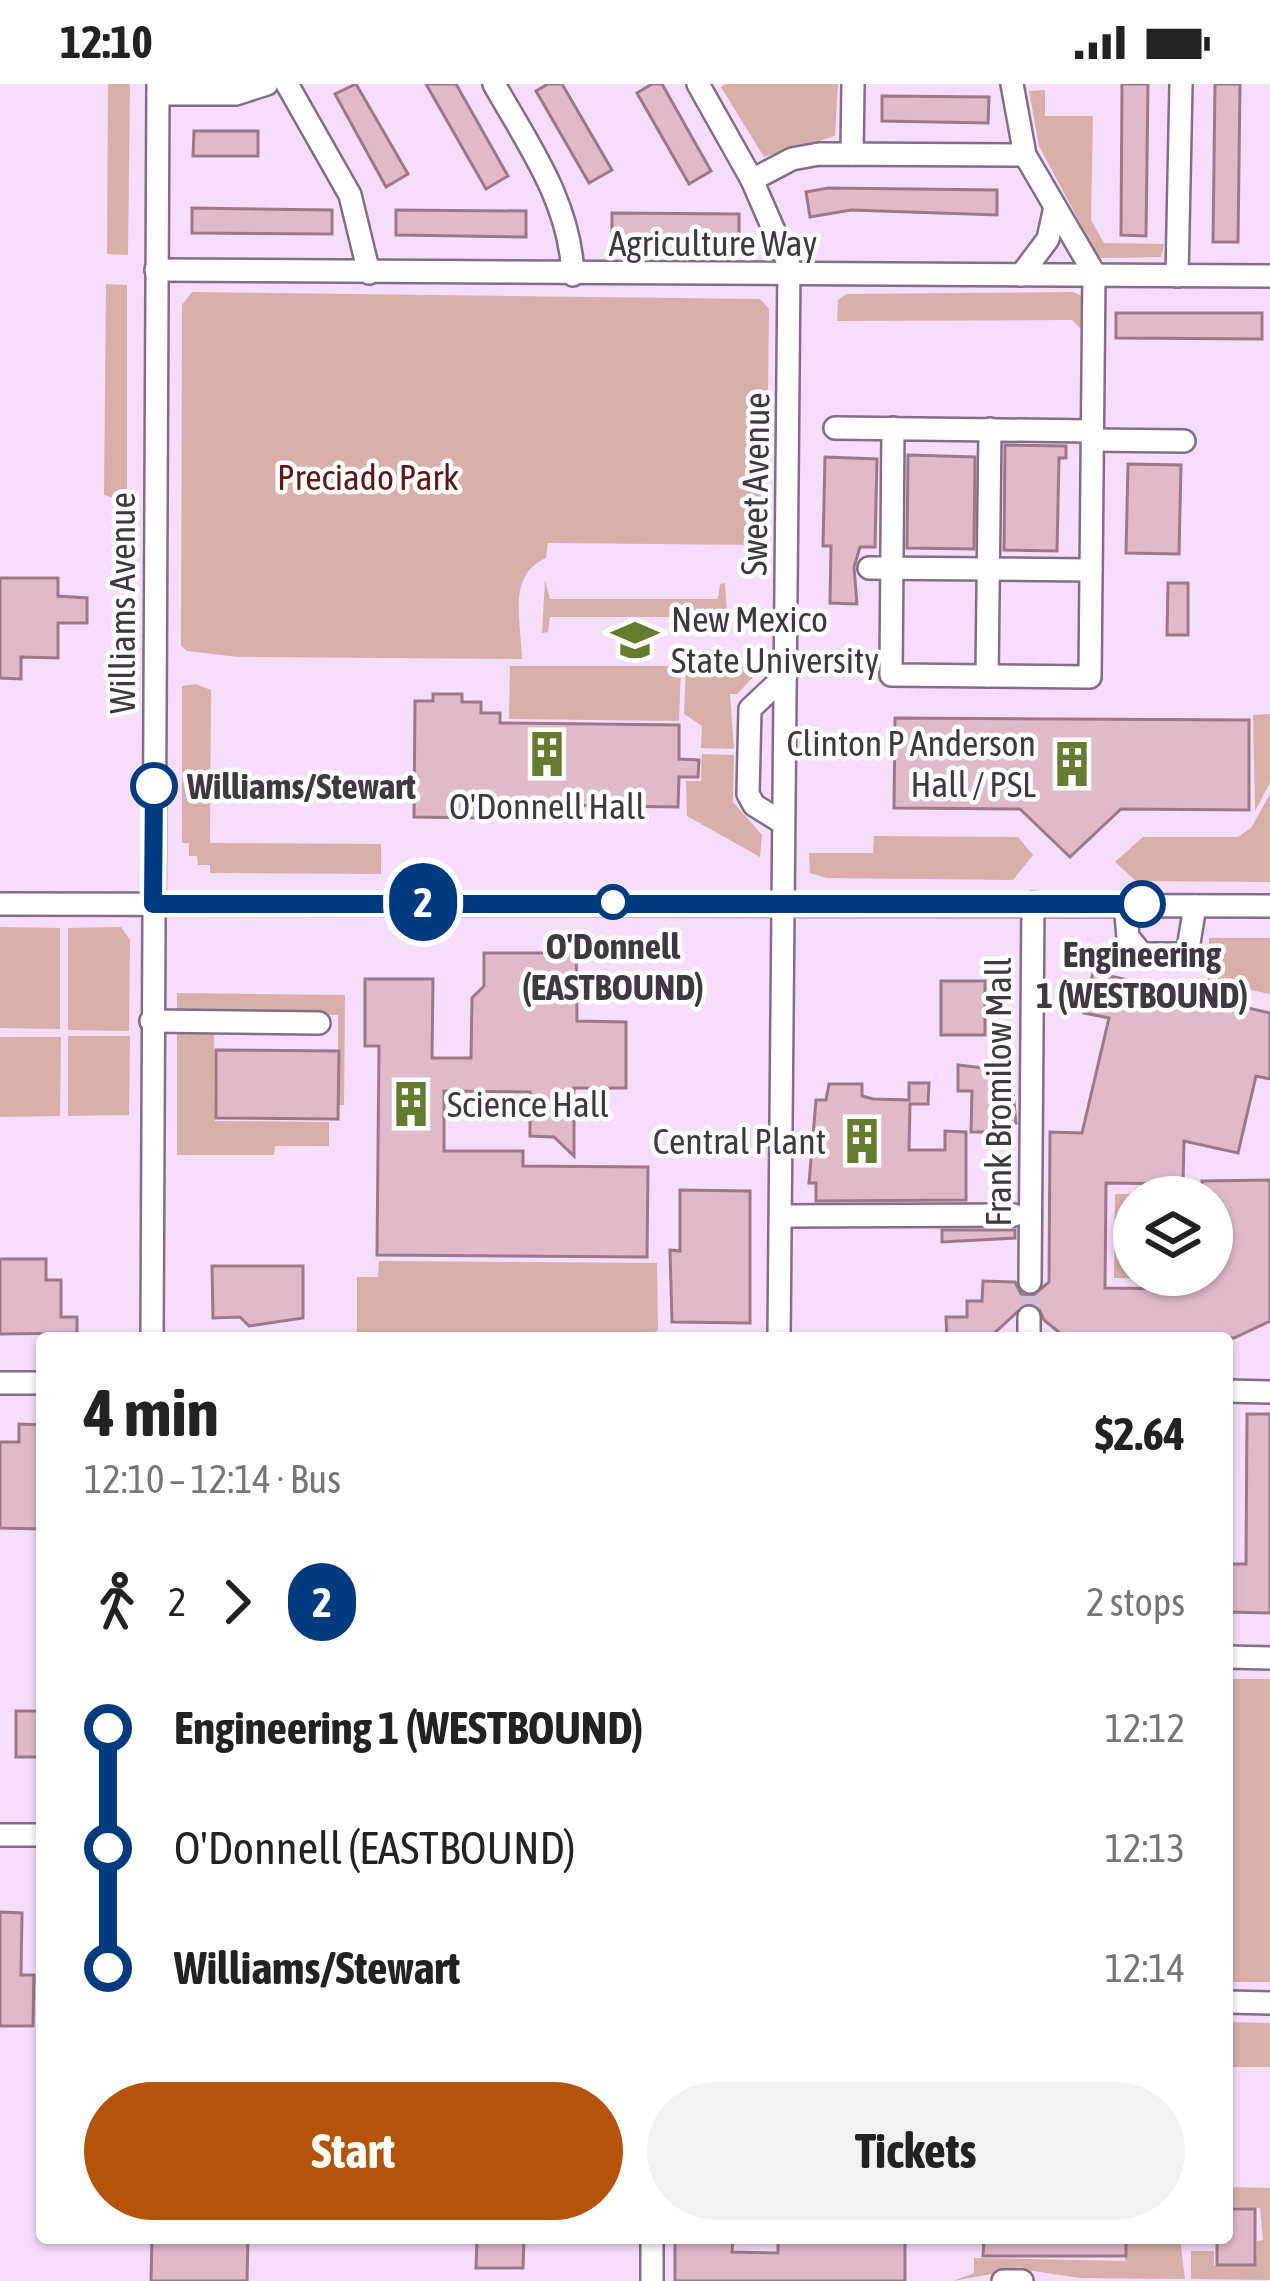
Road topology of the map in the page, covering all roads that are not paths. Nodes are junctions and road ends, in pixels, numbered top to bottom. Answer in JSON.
{"nodes":[{"id":1,"x":267,"y":84,"type":"edge"},
{"id":2,"x":287,"y":84,"type":"edge"},
{"id":3,"x":494,"y":84,"type":"edge"},
{"id":4,"x":698,"y":84,"type":"edge"},
{"id":5,"x":853,"y":84,"type":"edge"},
{"id":6,"x":1012,"y":84,"type":"edge"},
{"id":7,"x":1181,"y":84,"type":"edge"},
{"id":8,"x":158,"y":89,"type":"edge"},
{"id":9,"x":852,"y":154,"type":"junction"},
{"id":10,"x":1024,"y":155,"type":"junction"},
{"id":11,"x":752,"y":180,"type":"junction"},
{"id":12,"x":1055,"y":207,"type":"junction"},
{"id":13,"x":156,"y":270,"type":"junction"},
{"id":14,"x":369,"y":273,"type":"junction"},
{"id":15,"x":1094,"y":273,"type":"junction"},
{"id":16,"x":1021,"y":274,"type":"junction"},
{"id":17,"x":573,"y":275,"type":"junction"},
{"id":18,"x":1177,"y":276,"type":"junction"},
{"id":19,"x":1270,"y":276,"type":"edge"},
{"id":20,"x":790,"y":277,"type":"junction"},
{"id":21,"x":835,"y":428,"type":"dead end"},
{"id":22,"x":893,"y":428,"type":"junction"},
{"id":23,"x":990,"y":429,"type":"junction"},
{"id":24,"x":1092,"y":435,"type":"junction"},
{"id":25,"x":1184,"y":441,"type":"dead end"},
{"id":26,"x":881,"y":568,"type":"junction"},
{"id":27,"x":988,"y":569,"type":"junction"},
{"id":28,"x":1091,"y":570,"type":"junction"},
{"id":29,"x":786,"y":675,"type":"junction"},
{"id":30,"x":987,"y":676,"type":"junction"},
{"id":31,"x":783,"y":823,"type":"junction"},
{"id":32,"x":1033,"y":903,"type":"junction"},
{"id":33,"x":0,"y":904,"type":"edge"},
{"id":34,"x":153,"y":904,"type":"junction"},
{"id":35,"x":1125,"y":904,"type":"junction"},
{"id":36,"x":1195,"y":906,"type":"junction"},
{"id":37,"x":1270,"y":906,"type":"edge"},
{"id":38,"x":783,"y":907,"type":"junction"},
{"id":39,"x":151,"y":1021,"type":"junction"},
{"id":40,"x":319,"y":1023,"type":"dead end"},
{"id":41,"x":783,"y":1216,"type":"junction"},
{"id":42,"x":1014,"y":1216,"type":"dead end"},
{"id":43,"x":1030,"y":1282,"type":"tunnel mouth"},
{"id":44,"x":152,"y":1332,"type":"edge"},
{"id":45,"x":778,"y":1332,"type":"edge"},
{"id":46,"x":0,"y":1383,"type":"edge"},
{"id":47,"x":36,"y":1383,"type":"edge"},
{"id":48,"x":1233,"y":1391,"type":"edge"},
{"id":49,"x":1270,"y":1392,"type":"edge"},
{"id":50,"x":1233,"y":1657,"type":"edge"},
{"id":51,"x":1270,"y":1658,"type":"edge"},
{"id":52,"x":0,"y":1835,"type":"edge"},
{"id":53,"x":36,"y":1835,"type":"edge"},
{"id":54,"x":1233,"y":2002,"type":"edge"},
{"id":55,"x":1270,"y":2003,"type":"edge"},
{"id":56,"x":652,"y":2244,"type":"edge"},
{"id":57,"x":652,"y":2281,"type":"edge"},
{"id":58,"x":1004,"y":2281,"type":"edge"},
{"id":59,"x":1022,"y":2281,"type":"edge"}],
"edges":[{"from":1,"to":8,"type":"street"},
{"from":2,"to":14,"type":"street"},
{"from":3,"to":17,"type":"street"},
{"from":4,"to":11,"type":"street","name":"Sweet Avenue"},
{"from":5,"to":9,"type":"street"},
{"from":6,"to":10,"type":"street"},
{"from":7,"to":18,"type":"street"},
{"from":8,"to":13,"type":"street","name":"Williams Avenue"},
{"from":9,"to":10,"type":"street"},
{"from":9,"to":11,"type":"street"},
{"from":10,"to":12,"type":"street"},
{"from":11,"to":20,"type":"street","name":"Sweet Avenue"},
{"from":12,"to":15,"type":"street"},
{"from":12,"to":16,"type":"street"},
{"from":13,"to":14,"type":"street","name":"Agriculture Way"},
{"from":13,"to":34,"type":"street","name":"Williams Avenue"},
{"from":14,"to":17,"type":"street","name":"Agriculture Way"},
{"from":15,"to":16,"type":"street","name":"Agriculture Way"},
{"from":15,"to":18,"type":"street","name":"Agriculture Way"},
{"from":15,"to":24,"type":"street"},
{"from":16,"to":20,"type":"street","name":"Agriculture Way"},
{"from":17,"to":20,"type":"street","name":"Agriculture Way"},
{"from":18,"to":19,"type":"street","name":"Agriculture Way"},
{"from":20,"to":29,"type":"street","name":"Sweet Avenue"},
{"from":21,"to":22,"type":"street"},
{"from":22,"to":23,"type":"street"},
{"from":22,"to":26,"type":"street"},
{"from":23,"to":24,"type":"street"},
{"from":23,"to":27,"type":"street"},
{"from":24,"to":25,"type":"street"},
{"from":24,"to":28,"type":"street"},
{"from":26,"to":27,"type":"street"},
{"from":26,"to":30,"type":"street"},
{"from":27,"to":28,"type":"street"},
{"from":27,"to":30,"type":"street"},
{"from":28,"to":30,"type":"street"},
{"from":29,"to":31,"type":"street","name":"Sweet Avenue"},
{"from":29,"to":31,"type":"street"},
{"from":31,"to":38,"type":"street","name":"Sweet Avenue"},
{"from":32,"to":35,"type":"street"},
{"from":32,"to":38,"type":"street"},
{"from":32,"to":43,"type":"street","name":"Frank Bromilow Mall"},
{"from":33,"to":34,"type":"street"},
{"from":34,"to":38,"type":"street"},
{"from":34,"to":39,"type":"street","name":"Williams Avenue"},
{"from":35,"to":36,"type":"street"},
{"from":35,"to":36,"type":"street"},
{"from":36,"to":37,"type":"street"},
{"from":38,"to":41,"type":"street","name":"Sweet Avenue"},
{"from":39,"to":40,"type":"street"},
{"from":39,"to":44,"type":"street","name":"Williams Avenue"},
{"from":41,"to":42,"type":"street"},
{"from":41,"to":45,"type":"street","name":"Sweet Avenue"},
{"from":46,"to":47,"type":"street"},
{"from":48,"to":49,"type":"street"},
{"from":50,"to":51,"type":"street"},
{"from":52,"to":53,"type":"street"},
{"from":54,"to":55,"type":"street"},
{"from":56,"to":57,"type":"street"},
{"from":58,"to":59,"type":"street"}]}
